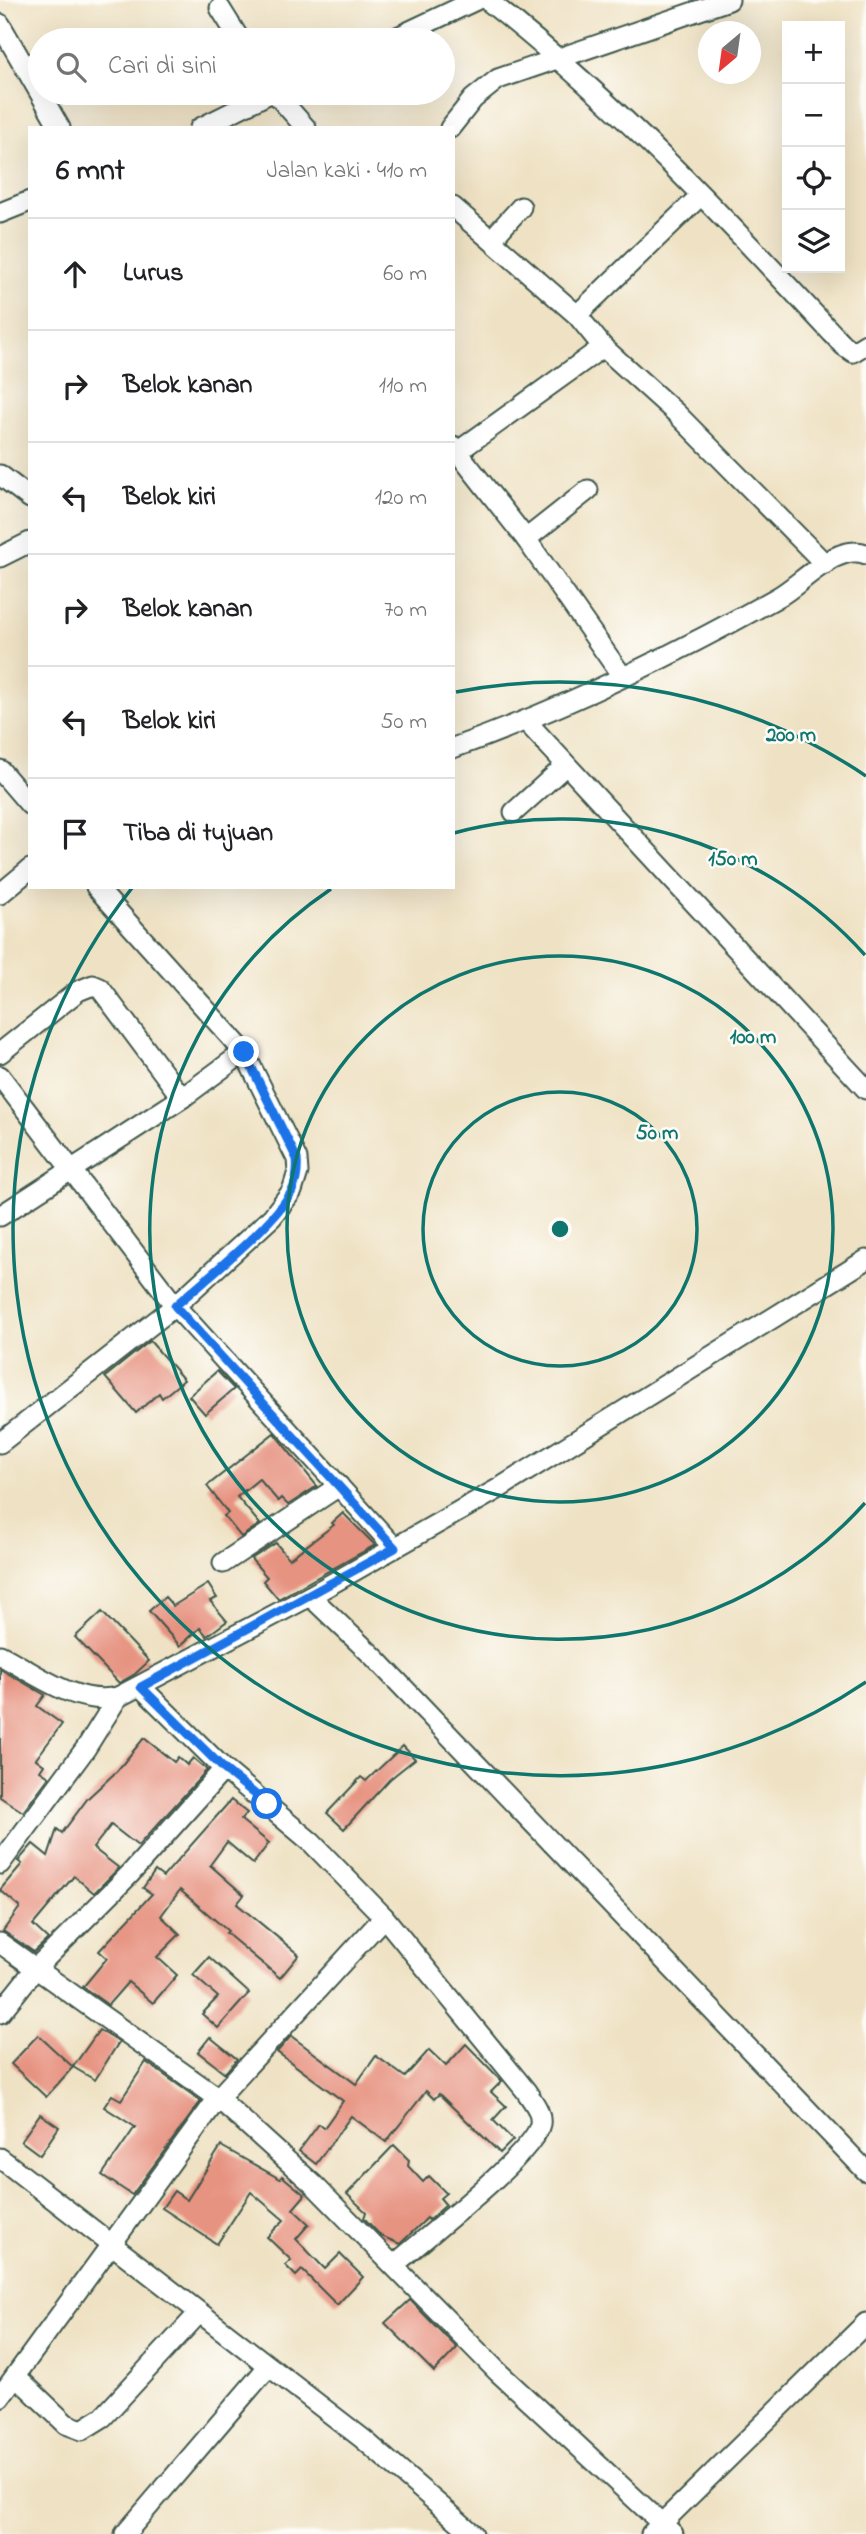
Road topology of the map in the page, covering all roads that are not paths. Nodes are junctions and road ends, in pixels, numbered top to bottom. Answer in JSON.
{"nodes":[{"id":1,"x":476,"y":0,"type":"edge"},
{"id":2,"x":487,"y":0,"type":"edge"},
{"id":3,"x":729,"y":0,"type":"edge"},
{"id":4,"x":220,"y":8,"type":"dead end"},
{"id":5,"x":0,"y":24,"type":"edge"},
{"id":6,"x":232,"y":28,"type":"edge"},
{"id":7,"x":416,"y":28,"type":"edge"},
{"id":8,"x":559,"y":58,"type":"junction"},
{"id":9,"x":28,"y":73,"type":"edge"},
{"id":10,"x":47,"y":105,"type":"edge"},
{"id":11,"x":247,"y":105,"type":"edge"},
{"id":12,"x":284,"y":105,"type":"edge"},
{"id":13,"x":59,"y":126,"type":"edge"},
{"id":14,"x":204,"y":126,"type":"edge"},
{"id":15,"x":304,"y":126,"type":"edge"},
{"id":16,"x":452,"y":126,"type":"edge"},
{"id":17,"x":700,"y":196,"type":"junction"},
{"id":18,"x":28,"y":202,"type":"edge"},
{"id":19,"x":521,"y":207,"type":"dead end"},
{"id":20,"x":455,"y":209,"type":"edge"},
{"id":21,"x":0,"y":213,"type":"edge"},
{"id":22,"x":492,"y":239,"type":"junction"},
{"id":23,"x":577,"y":315,"type":"junction"},
{"id":24,"x":866,"y":344,"type":"edge"},
{"id":25,"x":603,"y":347,"type":"junction"},
{"id":26,"x":455,"y":451,"type":"edge"},
{"id":27,"x":0,"y":475,"type":"edge"},
{"id":28,"x":588,"y":490,"type":"dead end"},
{"id":29,"x":28,"y":496,"type":"edge"},
{"id":30,"x":526,"y":538,"type":"junction"},
{"id":31,"x":28,"y":543,"type":"edge"},
{"id":32,"x":866,"y":554,"type":"edge"},
{"id":33,"x":0,"y":557,"type":"edge"},
{"id":34,"x":825,"y":564,"type":"junction"},
{"id":35,"x":622,"y":677,"type":"junction"},
{"id":36,"x":526,"y":721,"type":"junction"},
{"id":37,"x":455,"y":747,"type":"edge"},
{"id":38,"x":565,"y":766,"type":"junction"},
{"id":39,"x":0,"y":770,"type":"edge"},
{"id":40,"x":28,"y":803,"type":"edge"},
{"id":41,"x":514,"y":812,"type":"dead end"},
{"id":42,"x":28,"y":871,"type":"edge"},
{"id":43,"x":98,"y":889,"type":"edge"},
{"id":44,"x":0,"y":894,"type":"edge"},
{"id":45,"x":244,"y":1052,"type":"junction"},
{"id":46,"x":0,"y":1053,"type":"edge"},
{"id":47,"x":0,"y":1076,"type":"edge"},
{"id":48,"x":866,"y":1089,"type":"edge"},
{"id":49,"x":182,"y":1098,"type":"junction"},
{"id":50,"x":74,"y":1170,"type":"junction"},
{"id":51,"x":0,"y":1216,"type":"edge"},
{"id":52,"x":866,"y":1260,"type":"edge"},
{"id":53,"x":175,"y":1306,"type":"junction"},
{"id":54,"x":0,"y":1442,"type":"edge"},
{"id":55,"x":339,"y":1486,"type":"junction"},
{"id":56,"x":395,"y":1548,"type":"junction"},
{"id":57,"x":223,"y":1563,"type":"dead end"},
{"id":58,"x":310,"y":1596,"type":"junction"},
{"id":59,"x":0,"y":1655,"type":"edge"},
{"id":60,"x":141,"y":1687,"type":"junction"},
{"id":61,"x":118,"y":1697,"type":"junction"},
{"id":62,"x":224,"y":1769,"type":"junction"},
{"id":63,"x":0,"y":1864,"type":"edge"},
{"id":64,"x":384,"y":1917,"type":"junction"},
{"id":65,"x":0,"y":1942,"type":"edge"},
{"id":66,"x":35,"y":1969,"type":"junction"},
{"id":67,"x":0,"y":2012,"type":"edge"},
{"id":68,"x":218,"y":2098,"type":"junction"},
{"id":69,"x":0,"y":2158,"type":"edge"},
{"id":70,"x":866,"y":2171,"type":"edge"},
{"id":71,"x":113,"y":2244,"type":"junction"},
{"id":72,"x":394,"y":2265,"type":"junction"},
{"id":73,"x":199,"y":2313,"type":"junction"},
{"id":74,"x":866,"y":2323,"type":"edge"},
{"id":75,"x":267,"y":2368,"type":"junction"},
{"id":76,"x":6,"y":2386,"type":"edge"},
{"id":77,"x":662,"y":2530,"type":"edge"},
{"id":78,"x":125,"y":2534,"type":"edge"},
{"id":79,"x":473,"y":2534,"type":"edge"}],
"edges":[{"from":1,"to":7,"type":"street"},
{"from":2,"to":8,"type":"street"},
{"from":3,"to":8,"type":"street"},
{"from":4,"to":6,"type":"street"},
{"from":5,"to":9,"type":"street"},
{"from":8,"to":16,"type":"street"},
{"from":8,"to":17,"type":"street"},
{"from":10,"to":13,"type":"street"},
{"from":11,"to":14,"type":"street"},
{"from":12,"to":15,"type":"street"},
{"from":17,"to":23,"type":"street"},
{"from":17,"to":24,"type":"street"},
{"from":18,"to":21,"type":"street"},
{"from":19,"to":22,"type":"street"},
{"from":20,"to":22,"type":"street"},
{"from":22,"to":23,"type":"street"},
{"from":23,"to":25,"type":"street"},
{"from":25,"to":26,"type":"street"},
{"from":25,"to":34,"type":"street"},
{"from":26,"to":30,"type":"street"},
{"from":27,"to":29,"type":"street"},
{"from":28,"to":30,"type":"street"},
{"from":30,"to":35,"type":"street"},
{"from":31,"to":33,"type":"street"},
{"from":32,"to":34,"type":"street"},
{"from":34,"to":35,"type":"street"},
{"from":35,"to":36,"type":"street"},
{"from":36,"to":37,"type":"street"},
{"from":36,"to":38,"type":"street"},
{"from":38,"to":41,"type":"street"},
{"from":38,"to":48,"type":"street"},
{"from":39,"to":40,"type":"street"},
{"from":42,"to":44,"type":"street"},
{"from":43,"to":45,"type":"street"},
{"from":45,"to":49,"type":"street"},
{"from":45,"to":53,"type":"street"},
{"from":46,"to":49,"type":"street"},
{"from":47,"to":50,"type":"street"},
{"from":49,"to":50,"type":"street"},
{"from":50,"to":51,"type":"street"},
{"from":50,"to":53,"type":"street"},
{"from":52,"to":56,"type":"street"},
{"from":53,"to":54,"type":"street"},
{"from":53,"to":55,"type":"street"},
{"from":55,"to":56,"type":"street"},
{"from":55,"to":57,"type":"street"},
{"from":56,"to":58,"type":"street"},
{"from":58,"to":60,"type":"street"},
{"from":58,"to":70,"type":"street"},
{"from":59,"to":61,"type":"street"},
{"from":60,"to":61,"type":"street"},
{"from":60,"to":62,"type":"street"},
{"from":61,"to":63,"type":"street"},
{"from":62,"to":64,"type":"street"},
{"from":62,"to":66,"type":"street"},
{"from":64,"to":68,"type":"street"},
{"from":64,"to":72,"type":"street"},
{"from":65,"to":66,"type":"street"},
{"from":66,"to":67,"type":"street"},
{"from":66,"to":68,"type":"street"},
{"from":68,"to":71,"type":"street"},
{"from":68,"to":72,"type":"street"},
{"from":69,"to":71,"type":"street"},
{"from":71,"to":73,"type":"street"},
{"from":71,"to":76,"type":"street"},
{"from":72,"to":77,"type":"street"},
{"from":73,"to":75,"type":"street"},
{"from":73,"to":76,"type":"street"},
{"from":74,"to":77,"type":"street"},
{"from":75,"to":78,"type":"street"},
{"from":75,"to":79,"type":"street"}]}
